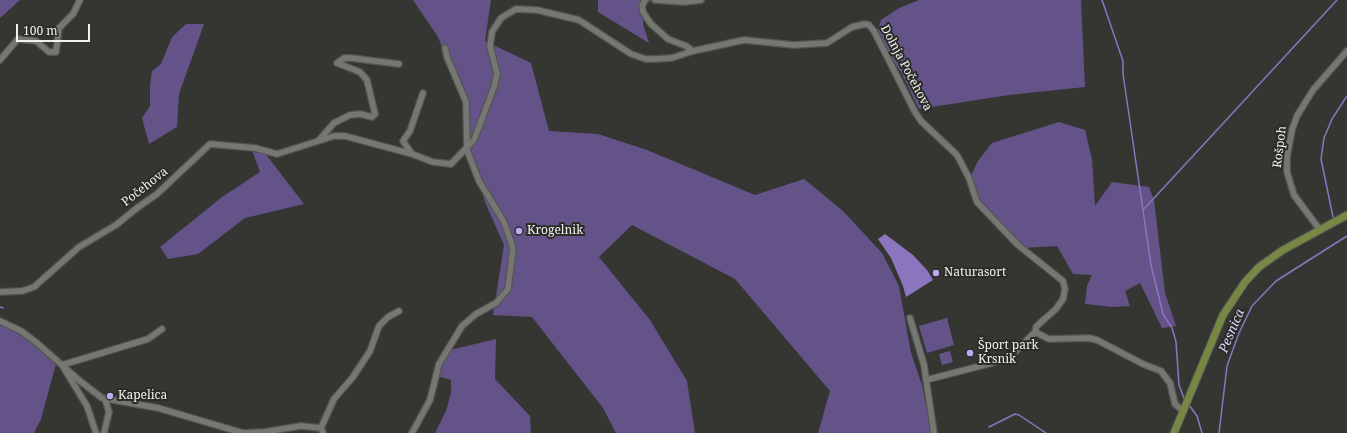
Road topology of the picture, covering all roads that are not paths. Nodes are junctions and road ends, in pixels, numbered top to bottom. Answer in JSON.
{"nodes":[{"id":1,"x":80,"y":0,"type":"edge"},
{"id":2,"x":645,"y":0,"type":"edge"},
{"id":3,"x":655,"y":0,"type":"edge"},
{"id":4,"x":701,"y":0,"type":"edge"},
{"id":5,"x":445,"y":48,"type":"dead end"},
{"id":6,"x":693,"y":51,"type":"junction"},
{"id":7,"x":1347,"y":51,"type":"edge"},
{"id":8,"x":0,"y":60,"type":"edge"},
{"id":9,"x":399,"y":64,"type":"dead end"},
{"id":10,"x":423,"y":93,"type":"dead end"},
{"id":11,"x":313,"y":144,"type":"junction"},
{"id":12,"x":467,"y":150,"type":"junction"},
{"id":13,"x":412,"y":154,"type":"junction"},
{"id":14,"x":1347,"y":215,"type":"edge"},
{"id":15,"x":1320,"y":230,"type":"junction"},
{"id":16,"x":0,"y":292,"type":"edge"},
{"id":17,"x":399,"y":311,"type":"dead end"},
{"id":18,"x":910,"y":318,"type":"dead end"},
{"id":19,"x":0,"y":321,"type":"edge"},
{"id":20,"x":162,"y":329,"type":"dead end"},
{"id":21,"x":1035,"y":332,"type":"junction"},
{"id":22,"x":62,"y":365,"type":"junction"},
{"id":23,"x":926,"y":380,"type":"junction"},
{"id":24,"x":105,"y":398,"type":"junction"},
{"id":25,"x":1186,"y":404,"type":"junction"},
{"id":26,"x":322,"y":431,"type":"edge"},
{"id":27,"x":96,"y":433,"type":"edge"},
{"id":28,"x":104,"y":433,"type":"edge"},
{"id":29,"x":412,"y":433,"type":"edge"},
{"id":30,"x":934,"y":433,"type":"edge"},
{"id":31,"x":1174,"y":433,"type":"edge"}],
"edges":[{"from":1,"to":8,"type":"street"},
{"from":2,"to":6,"type":"street"},
{"from":3,"to":4,"type":"street"},
{"from":5,"to":12,"type":"street"},
{"from":6,"to":12,"type":"street","name":"Dolnja Počehova"},
{"from":6,"to":21,"type":"street","name":"Dolnja Počehova"},
{"from":7,"to":15,"type":"street","name":"Rošpoh"},
{"from":9,"to":11,"type":"street","name":"Počehova"},
{"from":10,"to":13,"type":"street"},
{"from":11,"to":13,"type":"street","name":"Počehova"},
{"from":11,"to":16,"type":"street","name":"Počehova"},
{"from":12,"to":13,"type":"street","name":"Počehova"},
{"from":12,"to":29,"type":"street"},
{"from":14,"to":15,"type":"main road"},
{"from":15,"to":25,"type":"main road"},
{"from":17,"to":26,"type":"street"},
{"from":18,"to":23,"type":"street"},
{"from":19,"to":22,"type":"street"},
{"from":20,"to":22,"type":"street"},
{"from":21,"to":23,"type":"street","name":"Dolnja Počehova"},
{"from":21,"to":25,"type":"street"},
{"from":22,"to":24,"type":"street"},
{"from":22,"to":27,"type":"street"},
{"from":23,"to":30,"type":"street"},
{"from":24,"to":26,"type":"street"},
{"from":24,"to":28,"type":"street"},
{"from":25,"to":31,"type":"main road"}]}
